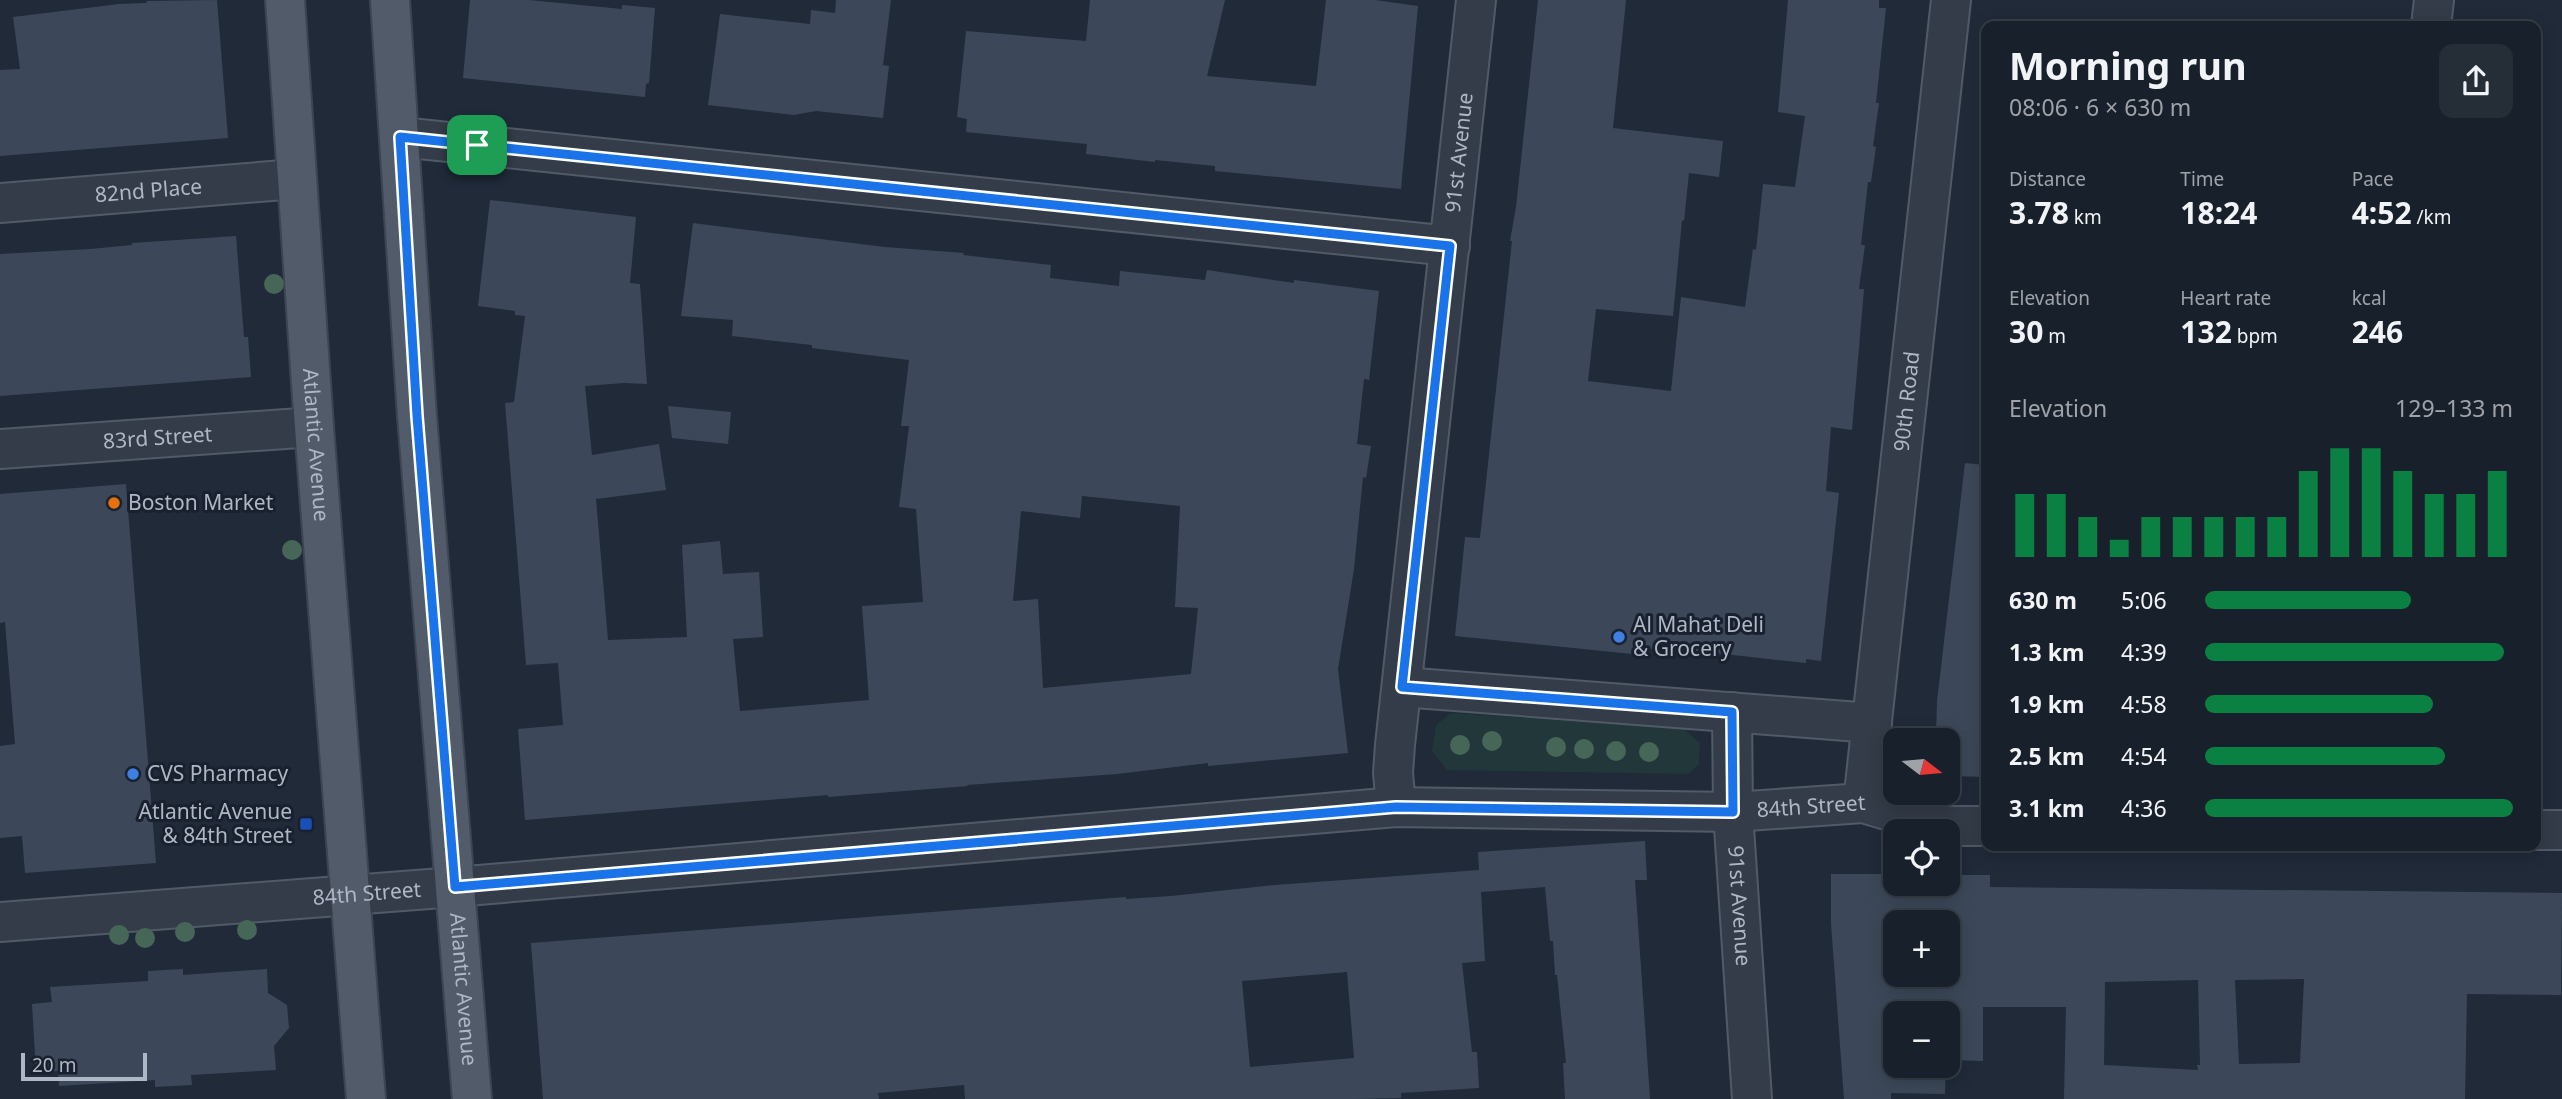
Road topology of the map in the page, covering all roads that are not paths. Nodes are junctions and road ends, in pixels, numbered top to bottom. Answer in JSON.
{"nodes":[{"id":1,"x":285,"y":0,"type":"edge"},
{"id":2,"x":390,"y":0,"type":"edge"},
{"id":3,"x":1476,"y":0,"type":"edge"},
{"id":4,"x":1951,"y":0,"type":"edge"},
{"id":5,"x":2434,"y":0,"type":"edge"},
{"id":6,"x":2432,"y":21,"type":"edge"},
{"id":7,"x":400,"y":137,"type":"junction"},
{"id":8,"x":296,"y":179,"type":"junction"},
{"id":9,"x":0,"y":203,"type":"edge"},
{"id":10,"x":1450,"y":246,"type":"junction"},
{"id":11,"x":314,"y":427,"type":"junction"},
{"id":12,"x":0,"y":449,"type":"edge"},
{"id":13,"x":1402,"y":687,"type":"junction"},
{"id":14,"x":1732,"y":712,"type":"junction"},
{"id":15,"x":1872,"y":723,"type":"junction"},
{"id":16,"x":1863,"y":803,"type":"junction"},
{"id":17,"x":1396,"y":807,"type":"junction"},
{"id":18,"x":1733,"y":812,"type":"junction"},
{"id":19,"x":1981,"y":826,"type":"edge"},
{"id":20,"x":2541,"y":830,"type":"edge"},
{"id":21,"x":2562,"y":830,"type":"edge"},
{"id":22,"x":455,"y":887,"type":"junction"},
{"id":23,"x":350,"y":895,"type":"junction"},
{"id":24,"x":0,"y":922,"type":"edge"},
{"id":25,"x":366,"y":1099,"type":"edge"},
{"id":26,"x":472,"y":1099,"type":"edge"},
{"id":27,"x":1752,"y":1099,"type":"edge"}],
"edges":[{"from":1,"to":8,"type":"main road","name":"Atlantic Avenue"},
{"from":2,"to":7,"type":"main road","name":"Atlantic Avenue"},
{"from":3,"to":10,"type":"street","name":"91st Avenue"},
{"from":4,"to":15,"type":"street","name":"90th Road"},
{"from":5,"to":6,"type":"street"},
{"from":7,"to":10,"type":"street"},
{"from":7,"to":22,"type":"main road","name":"Atlantic Avenue"},
{"from":8,"to":9,"type":"street","name":"82nd Place"},
{"from":8,"to":11,"type":"main road","name":"Atlantic Avenue"},
{"from":10,"to":13,"type":"street","name":"91st Avenue"},
{"from":11,"to":12,"type":"street","name":"83rd Street"},
{"from":11,"to":23,"type":"main road","name":"Atlantic Avenue"},
{"from":13,"to":14,"type":"street"},
{"from":13,"to":17,"type":"street","name":"91st Avenue"},
{"from":14,"to":15,"type":"street"},
{"from":14,"to":18,"type":"street","name":"91st Avenue"},
{"from":15,"to":16,"type":"street","name":"90th Road"},
{"from":16,"to":18,"type":"street","name":"84th Street"},
{"from":16,"to":19,"type":"street","name":"84th Street"},
{"from":17,"to":18,"type":"street","name":"84th Street"},
{"from":17,"to":22,"type":"street","name":"84th Street"},
{"from":18,"to":27,"type":"street","name":"91st Avenue"},
{"from":20,"to":21,"type":"street"},
{"from":22,"to":23,"type":"street","name":"84th Street"},
{"from":22,"to":26,"type":"main road","name":"Atlantic Avenue"},
{"from":23,"to":24,"type":"street","name":"84th Street"},
{"from":23,"to":25,"type":"main road","name":"Atlantic Avenue"}]}
